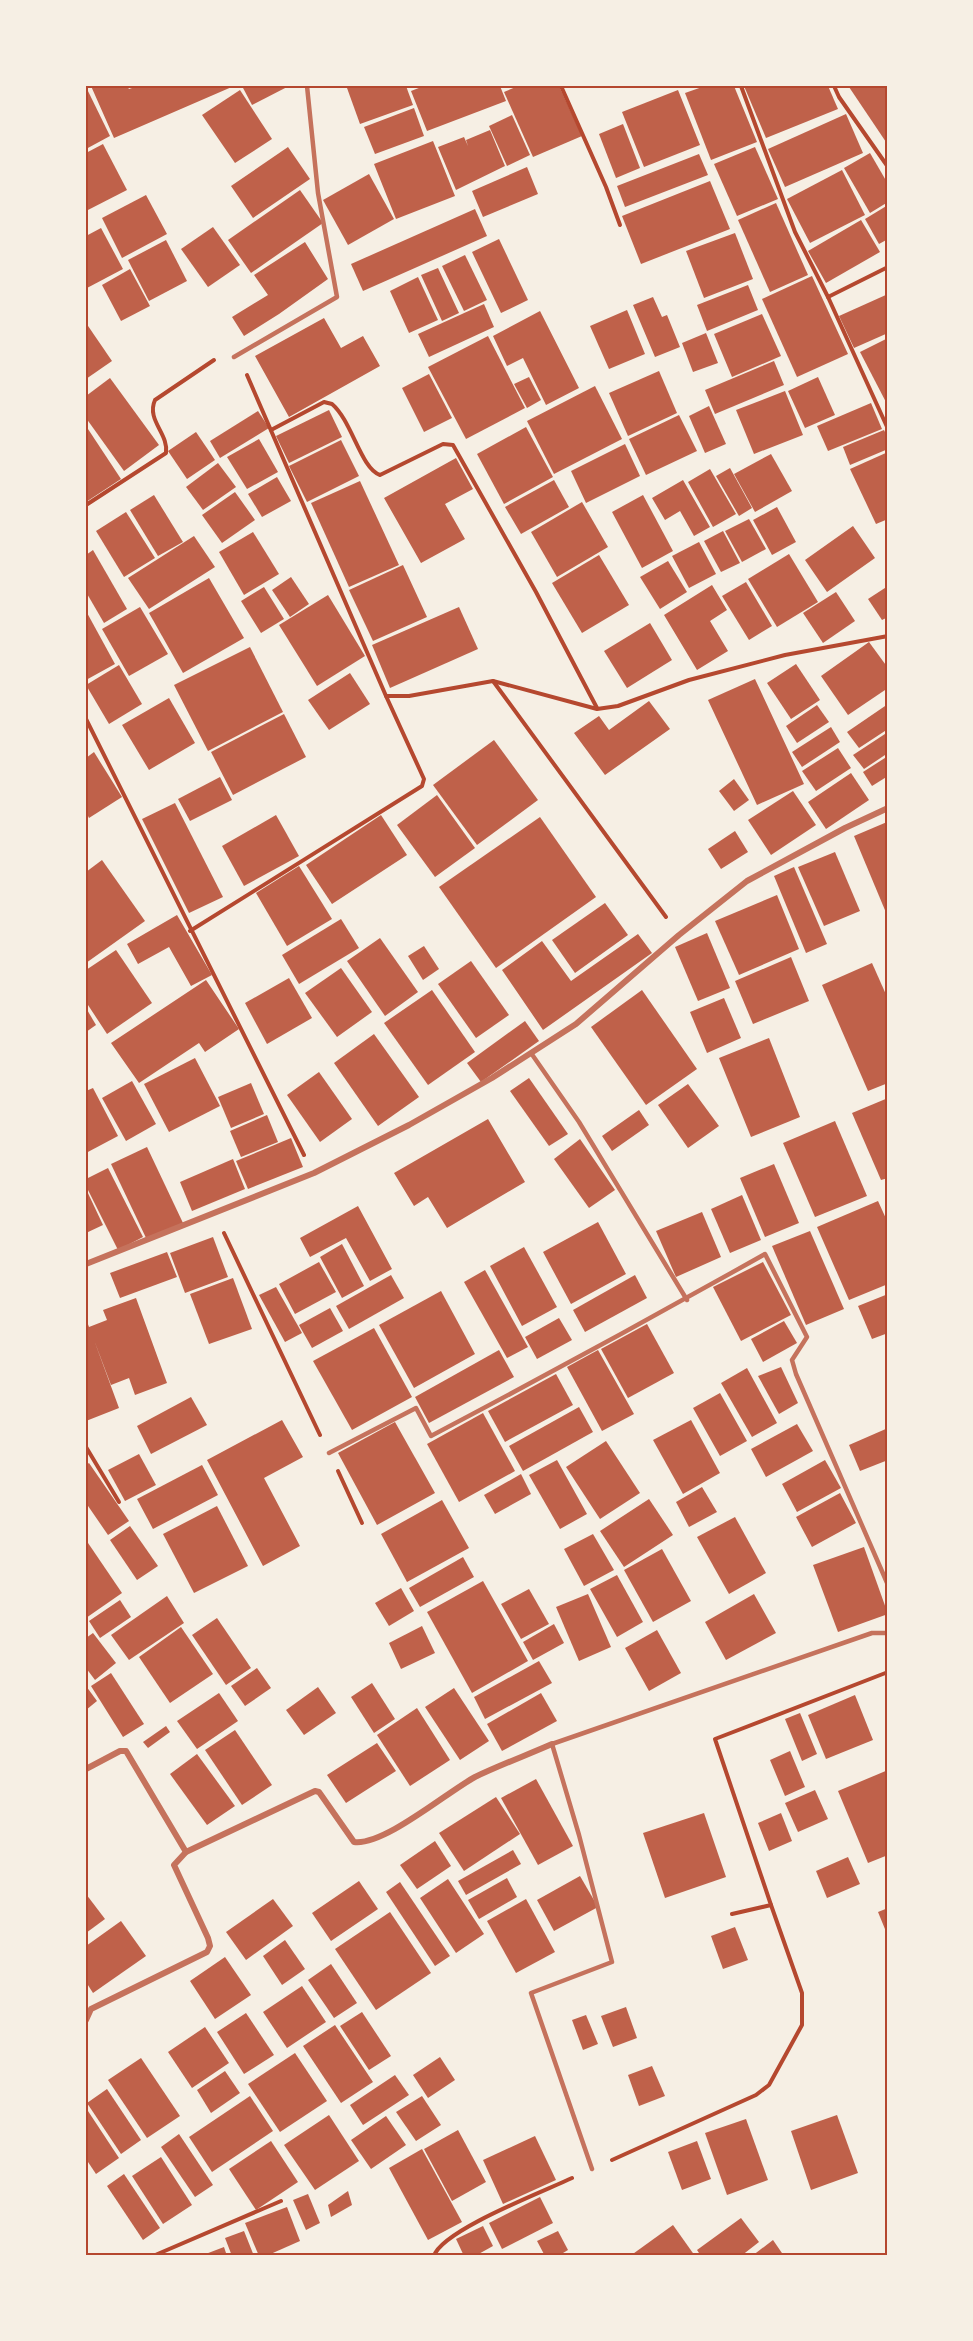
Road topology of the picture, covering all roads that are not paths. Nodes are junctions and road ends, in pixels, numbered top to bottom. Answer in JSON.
{"nodes":[{"id":1,"x":307,"y":86,"type":"edge"},
{"id":2,"x":234,"y":357,"type":"road end"},
{"id":3,"x":888,"y":808,"type":"edge"},
{"id":4,"x":531,"y":1053,"type":"junction"},
{"id":5,"x":86,"y":1264,"type":"edge"},
{"id":6,"x":687,"y":1300,"type":"junction"},
{"id":7,"x":329,"y":1453,"type":"road end"},
{"id":8,"x":888,"y":1585,"type":"edge"},
{"id":9,"x":888,"y":1633,"type":"edge"},
{"id":10,"x":552,"y":1744,"type":"junction"},
{"id":11,"x":86,"y":1769,"type":"edge"},
{"id":12,"x":186,"y":1852,"type":"junction"},
{"id":13,"x":86,"y":2020,"type":"edge"},
{"id":14,"x":592,"y":2169,"type":"road end"}],
"edges":[{"from":1,"to":2,"type":"lane"},
{"from":3,"to":4,"type":"street"},
{"from":4,"to":5,"type":"street"},
{"from":4,"to":6,"type":"lane"},
{"from":6,"to":7,"type":"lane"},
{"from":6,"to":8,"type":"lane"},
{"from":9,"to":10,"type":"lane"},
{"from":10,"to":12,"type":"street"},
{"from":10,"to":14,"type":"lane"},
{"from":11,"to":12,"type":"street"},
{"from":12,"to":13,"type":"street"}]}
